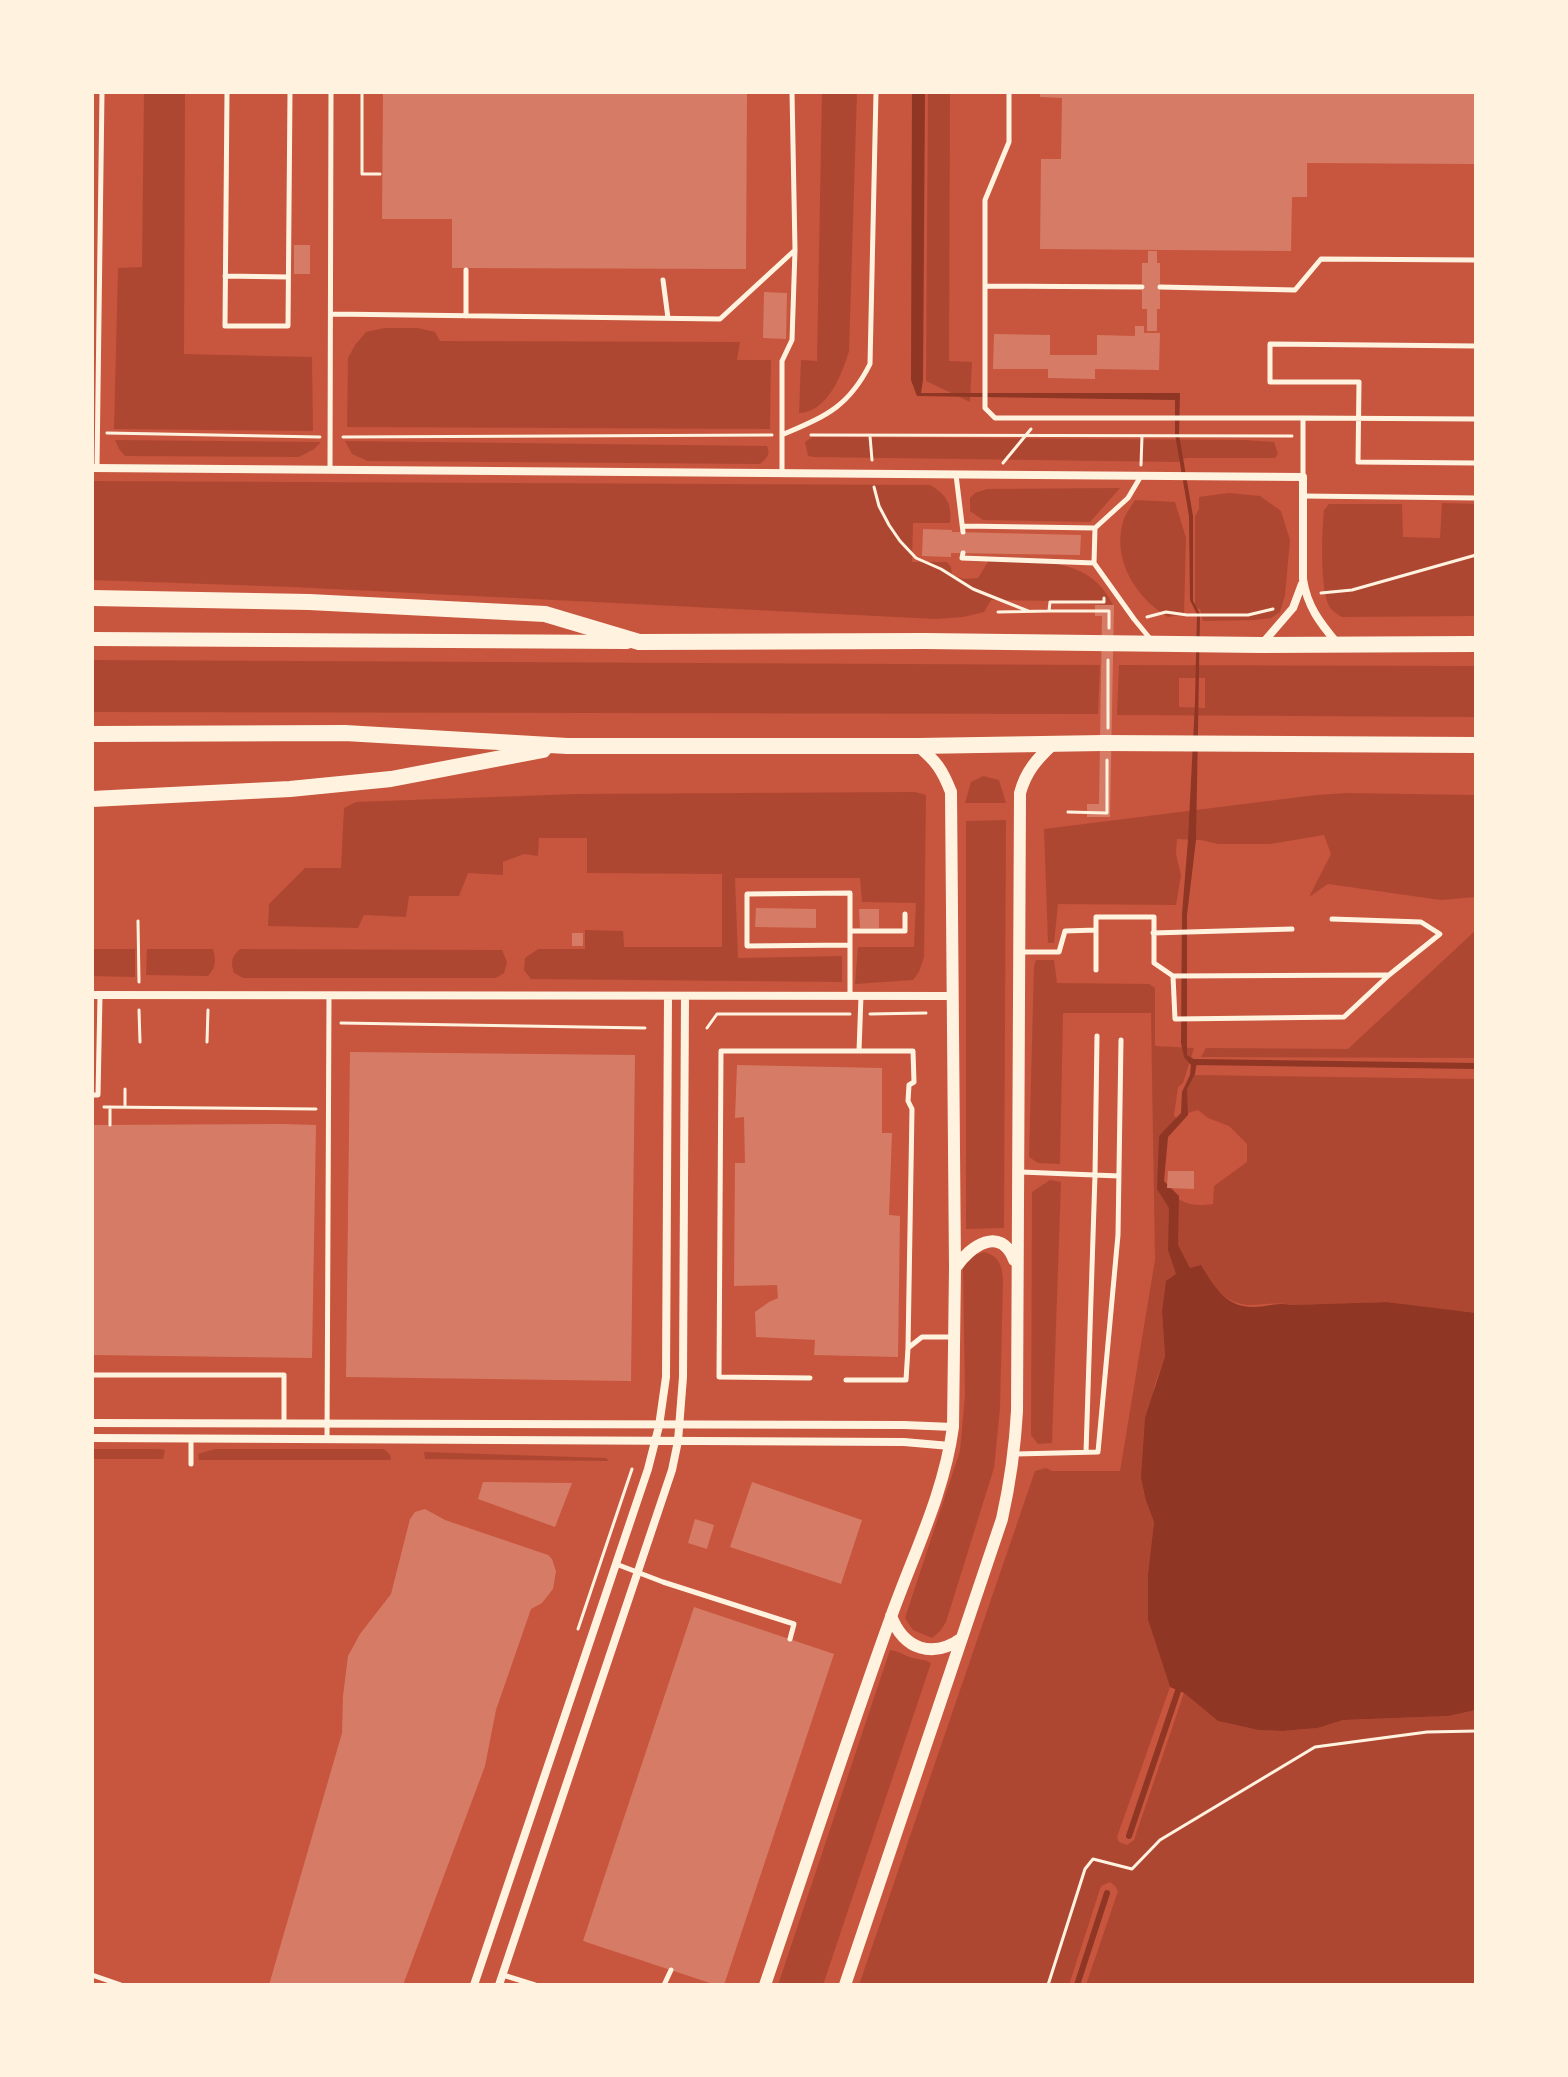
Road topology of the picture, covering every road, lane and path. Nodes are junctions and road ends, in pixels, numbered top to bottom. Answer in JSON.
{"nodes":[{"id":1,"x":102,"y":92,"type":"edge"},
{"id":2,"x":227,"y":92,"type":"edge"},
{"id":3,"x":290,"y":92,"type":"edge"},
{"id":4,"x":331,"y":92,"type":"edge"},
{"id":5,"x":362,"y":92,"type":"edge"},
{"id":6,"x":792,"y":92,"type":"edge"},
{"id":7,"x":876,"y":92,"type":"edge"},
{"id":8,"x":1009,"y":92,"type":"edge"},
{"id":9,"x":380,"y":174,"type":"dead end"},
{"id":10,"x":795,"y":250,"type":"junction"},
{"id":11,"x":1476,"y":260,"type":"edge"},
{"id":12,"x":466,"y":270,"type":"dead end"},
{"id":13,"x":225,"y":276,"type":"junction"},
{"id":14,"x":288,"y":277,"type":"junction"},
{"id":15,"x":663,"y":280,"type":"dead end"},
{"id":16,"x":985,"y":286,"type":"junction"},
{"id":17,"x":1142,"y":287,"type":"dead end"},
{"id":18,"x":1160,"y":287,"type":"dead end"},
{"id":19,"x":332,"y":314,"type":"junction"},
{"id":20,"x":466,"y":316,"type":"junction"},
{"id":21,"x":668,"y":318,"type":"junction"},
{"id":22,"x":1476,"y":346,"type":"edge"},
{"id":23,"x":95,"y":401,"type":"edge"},
{"id":24,"x":1041,"y":417,"type":"junction"},
{"id":25,"x":1303,"y":418,"type":"junction"},
{"id":26,"x":1358,"y":418,"type":"junction"},
{"id":27,"x":1476,"y":419,"type":"edge"},
{"id":28,"x":98,"y":433,"type":"junction"},
{"id":29,"x":782,"y":435,"type":"junction"},
{"id":30,"x":811,"y":435,"type":"dead end"},
{"id":31,"x":870,"y":435,"type":"junction"},
{"id":32,"x":1142,"y":436,"type":"junction"},
{"id":33,"x":1303,"y":436,"type":"junction"},
{"id":34,"x":330,"y":437,"type":"junction"},
{"id":35,"x":1025,"y":437,"type":"junction"},
{"id":36,"x":1476,"y":463,"type":"edge"},
{"id":37,"x":95,"y":468,"type":"edge"},
{"id":38,"x":329,"y":470,"type":"junction"},
{"id":39,"x":782,"y":473,"type":"junction"},
{"id":40,"x":873,"y":474,"type":"junction"},
{"id":41,"x":956,"y":475,"type":"junction"},
{"id":42,"x":993,"y":475,"type":"junction"},
{"id":43,"x":1141,"y":476,"type":"junction"},
{"id":44,"x":1303,"y":477,"type":"junction"},
{"id":45,"x":1303,"y":496,"type":"junction"},
{"id":46,"x":1476,"y":498,"type":"edge"},
{"id":47,"x":1095,"y":528,"type":"junction"},
{"id":48,"x":963,"y":553,"type":"dead end"},
{"id":49,"x":1476,"y":555,"type":"edge"},
{"id":50,"x":1094,"y":563,"type":"junction"},
{"id":51,"x":1105,"y":578,"type":"junction"},
{"id":52,"x":1302,"y":594,"type":"junction"},
{"id":53,"x":92,"y":598,"type":"edge"},
{"id":54,"x":1028,"y":611,"type":"junction"},
{"id":55,"x":1049,"y":611,"type":"junction"},
{"id":56,"x":998,"y":612,"type":"dead end"},
{"id":57,"x":1134,"y":619,"type":"junction"},
{"id":58,"x":1109,"y":626,"type":"dead end"},
{"id":59,"x":92,"y":639,"type":"edge"},
{"id":60,"x":639,"y":642,"type":"junction"},
{"id":61,"x":1156,"y":644,"type":"junction"},
{"id":62,"x":1476,"y":644,"type":"edge"},
{"id":63,"x":1261,"y":645,"type":"junction"},
{"id":64,"x":1339,"y":645,"type":"junction"},
{"id":65,"x":1108,"y":657,"type":"dead end"},
{"id":66,"x":92,"y":734,"type":"edge"},
{"id":67,"x":1108,"y":735,"type":"dead end"},
{"id":68,"x":1053,"y":744,"type":"junction"},
{"id":69,"x":1476,"y":745,"type":"edge"},
{"id":70,"x":567,"y":746,"type":"junction"},
{"id":71,"x":918,"y":746,"type":"junction"},
{"id":72,"x":1108,"y":750,"type":"dead end"},
{"id":73,"x":92,"y":799,"type":"edge"},
{"id":74,"x":1068,"y":812,"type":"dead end"},
{"id":75,"x":905,"y":914,"type":"dead end"},
{"id":76,"x":1332,"y":919,"type":"dead end"},
{"id":77,"x":138,"y":921,"type":"dead end"},
{"id":78,"x":1292,"y":929,"type":"dead end"},
{"id":79,"x":1096,"y":930,"type":"junction"},
{"id":80,"x":850,"y":931,"type":"junction"},
{"id":81,"x":1153,"y":933,"type":"junction"},
{"id":82,"x":849,"y":945,"type":"junction"},
{"id":83,"x":1020,"y":952,"type":"junction"},
{"id":84,"x":1096,"y":970,"type":"dead end"},
{"id":85,"x":1389,"y":975,"type":"junction"},
{"id":86,"x":1173,"y":976,"type":"junction"},
{"id":87,"x":96,"y":995,"type":"edge"},
{"id":88,"x":139,"y":995,"type":"junction"},
{"id":89,"x":208,"y":995,"type":"junction"},
{"id":90,"x":329,"y":995,"type":"junction"},
{"id":91,"x":668,"y":996,"type":"junction"},
{"id":92,"x":685,"y":996,"type":"junction"},
{"id":93,"x":850,"y":996,"type":"junction"},
{"id":94,"x":861,"y":996,"type":"junction"},
{"id":95,"x":953,"y":996,"type":"junction"},
{"id":96,"x":926,"y":1013,"type":"dead end"},
{"id":97,"x":860,"y":1014,"type":"junction"},
{"id":98,"x":329,"y":1023,"type":"junction"},
{"id":99,"x":645,"y":1028,"type":"dead end"},
{"id":100,"x":707,"y":1028,"type":"dead end"},
{"id":101,"x":1097,"y":1036,"type":"dead end"},
{"id":102,"x":1121,"y":1040,"type":"dead end"},
{"id":103,"x":92,"y":1042,"type":"edge"},
{"id":104,"x":100,"y":1042,"type":"junction"},
{"id":105,"x":140,"y":1042,"type":"dead end"},
{"id":106,"x":207,"y":1042,"type":"dead end"},
{"id":107,"x":859,"y":1051,"type":"junction"},
{"id":108,"x":125,"y":1089,"type":"dead end"},
{"id":109,"x":92,"y":1095,"type":"edge"},
{"id":110,"x":101,"y":1107,"type":"dead end"},
{"id":111,"x":110,"y":1107,"type":"junction"},
{"id":112,"x":125,"y":1107,"type":"junction"},
{"id":113,"x":329,"y":1110,"type":"junction"},
{"id":114,"x":110,"y":1125,"type":"dead end"},
{"id":115,"x":1017,"y":1172,"type":"junction"},
{"id":116,"x":1095,"y":1175,"type":"junction"},
{"id":117,"x":1119,"y":1176,"type":"junction"},
{"id":118,"x":955,"y":1267,"type":"junction"},
{"id":119,"x":1017,"y":1271,"type":"junction"},
{"id":120,"x":955,"y":1337,"type":"junction"},
{"id":121,"x":908,"y":1348,"type":"junction"},
{"id":122,"x":92,"y":1375,"type":"edge"},
{"id":123,"x":810,"y":1378,"type":"dead end"},
{"id":124,"x":846,"y":1380,"type":"dead end"},
{"id":125,"x":92,"y":1423,"type":"edge"},
{"id":126,"x":284,"y":1424,"type":"junction"},
{"id":127,"x":327,"y":1424,"type":"junction"},
{"id":128,"x":408,"y":1425,"type":"junction"},
{"id":129,"x":659,"y":1426,"type":"junction"},
{"id":130,"x":680,"y":1426,"type":"junction"},
{"id":131,"x":953,"y":1427,"type":"junction"},
{"id":132,"x":92,"y":1438,"type":"edge"},
{"id":133,"x":191,"y":1439,"type":"junction"},
{"id":134,"x":327,"y":1439,"type":"junction"},
{"id":135,"x":408,"y":1440,"type":"junction"},
{"id":136,"x":656,"y":1441,"type":"junction"},
{"id":137,"x":678,"y":1441,"type":"junction"},
{"id":138,"x":950,"y":1446,"type":"junction"},
{"id":139,"x":1086,"y":1452,"type":"junction"},
{"id":140,"x":1015,"y":1454,"type":"junction"},
{"id":141,"x":191,"y":1464,"type":"dead end"},
{"id":142,"x":616,"y":1564,"type":"junction"},
{"id":143,"x":638,"y":1572,"type":"junction"},
{"id":144,"x":891,"y":1616,"type":"junction"},
{"id":145,"x":962,"y":1638,"type":"junction"},
{"id":146,"x":790,"y":1639,"type":"dead end"},
{"id":147,"x":1476,"y":1731,"type":"edge"},
{"id":148,"x":671,"y":1970,"type":"dead end"},
{"id":149,"x":92,"y":1975,"type":"edge"},
{"id":150,"x":503,"y":1975,"type":"junction"},
{"id":151,"x":121,"y":1985,"type":"edge"},
{"id":152,"x":474,"y":1985,"type":"edge"},
{"id":153,"x":499,"y":1985,"type":"edge"},
{"id":154,"x":535,"y":1985,"type":"edge"},
{"id":155,"x":664,"y":1985,"type":"edge"},
{"id":156,"x":765,"y":1985,"type":"edge"},
{"id":157,"x":845,"y":1985,"type":"edge"},
{"id":158,"x":1048,"y":1985,"type":"edge"}],
"edges":[{"from":1,"to":23,"type":"lane"},
{"from":2,"to":13,"type":"lane"},
{"from":3,"to":14,"type":"lane"},
{"from":4,"to":19,"type":"lane"},
{"from":5,"to":9,"type":"path"},
{"from":6,"to":10,"type":"lane"},
{"from":7,"to":29,"type":"lane"},
{"from":8,"to":16,"type":"lane"},
{"from":10,"to":21,"type":"lane"},
{"from":10,"to":29,"type":"lane"},
{"from":11,"to":18,"type":"lane"},
{"from":12,"to":20,"type":"lane"},
{"from":13,"to":14,"type":"lane"},
{"from":13,"to":14,"type":"lane"},
{"from":15,"to":21,"type":"lane"},
{"from":16,"to":17,"type":"lane"},
{"from":16,"to":24,"type":"lane"},
{"from":19,"to":20,"type":"lane"},
{"from":19,"to":34,"type":"lane"},
{"from":20,"to":21,"type":"lane"},
{"from":22,"to":26,"type":"lane"},
{"from":23,"to":28,"type":"lane"},
{"from":24,"to":25,"type":"lane"},
{"from":24,"to":35,"type":"path"},
{"from":25,"to":26,"type":"lane"},
{"from":25,"to":33,"type":"lane"},
{"from":26,"to":27,"type":"lane"},
{"from":26,"to":36,"type":"lane"},
{"from":28,"to":34,"type":"path"},
{"from":28,"to":37,"type":"lane"},
{"from":29,"to":34,"type":"path"},
{"from":29,"to":39,"type":"lane"},
{"from":30,"to":31,"type":"path"},
{"from":31,"to":35,"type":"path"},
{"from":31,"to":40,"type":"path"},
{"from":32,"to":33,"type":"path"},
{"from":32,"to":35,"type":"path"},
{"from":32,"to":43,"type":"path"},
{"from":33,"to":44,"type":"lane"},
{"from":34,"to":38,"type":"lane"},
{"from":35,"to":42,"type":"path"},
{"from":37,"to":38,"type":"street"},
{"from":38,"to":39,"type":"street"},
{"from":39,"to":40,"type":"street"},
{"from":40,"to":41,"type":"street"},
{"from":40,"to":54,"type":"path"},
{"from":41,"to":42,"type":"street"},
{"from":41,"to":47,"type":"lane"},
{"from":42,"to":43,"type":"street"},
{"from":43,"to":44,"type":"street"},
{"from":43,"to":47,"type":"lane"},
{"from":44,"to":45,"type":"street"},
{"from":45,"to":46,"type":"lane"},
{"from":45,"to":52,"type":"street"},
{"from":47,"to":50,"type":"lane"},
{"from":48,"to":50,"type":"lane"},
{"from":49,"to":52,"type":"path"},
{"from":50,"to":51,"type":"lane"},
{"from":51,"to":55,"type":"path"},
{"from":51,"to":57,"type":"lane"},
{"from":52,"to":57,"type":"path"},
{"from":52,"to":63,"type":"street"},
{"from":52,"to":64,"type":"street"},
{"from":53,"to":60,"type":"highway"},
{"from":54,"to":55,"type":"path"},
{"from":54,"to":56,"type":"path"},
{"from":55,"to":58,"type":"path"},
{"from":57,"to":61,"type":"lane"},
{"from":59,"to":60,"type":"main road"},
{"from":60,"to":61,"type":"highway"},
{"from":61,"to":63,"type":"highway"},
{"from":62,"to":64,"type":"highway"},
{"from":63,"to":64,"type":"highway"},
{"from":65,"to":67,"type":"path"},
{"from":66,"to":70,"type":"highway"},
{"from":68,"to":69,"type":"highway"},
{"from":68,"to":71,"type":"highway"},
{"from":68,"to":83,"type":"street"},
{"from":70,"to":71,"type":"highway"},
{"from":70,"to":73,"type":"highway"},
{"from":71,"to":95,"type":"street"},
{"from":72,"to":74,"type":"path"},
{"from":75,"to":80,"type":"lane"},
{"from":76,"to":85,"type":"lane"},
{"from":77,"to":88,"type":"path"},
{"from":78,"to":81,"type":"lane"},
{"from":79,"to":81,"type":"lane"},
{"from":79,"to":83,"type":"lane"},
{"from":79,"to":84,"type":"lane"},
{"from":80,"to":82,"type":"lane"},
{"from":80,"to":82,"type":"lane"},
{"from":81,"to":86,"type":"lane"},
{"from":82,"to":93,"type":"lane"},
{"from":83,"to":115,"type":"street"},
{"from":85,"to":86,"type":"lane"},
{"from":85,"to":86,"type":"lane"},
{"from":87,"to":88,"type":"street"},
{"from":87,"to":104,"type":"lane"},
{"from":88,"to":89,"type":"street"},
{"from":88,"to":105,"type":"path"},
{"from":89,"to":90,"type":"street"},
{"from":89,"to":106,"type":"path"},
{"from":90,"to":91,"type":"street"},
{"from":90,"to":98,"type":"lane"},
{"from":91,"to":92,"type":"street"},
{"from":91,"to":129,"type":"street"},
{"from":92,"to":93,"type":"street"},
{"from":92,"to":130,"type":"street"},
{"from":93,"to":94,"type":"street"},
{"from":94,"to":95,"type":"street"},
{"from":94,"to":97,"type":"lane"},
{"from":95,"to":118,"type":"street"},
{"from":96,"to":97,"type":"path"},
{"from":97,"to":100,"type":"path"},
{"from":97,"to":107,"type":"lane"},
{"from":98,"to":99,"type":"path"},
{"from":98,"to":113,"type":"lane"},
{"from":101,"to":116,"type":"lane"},
{"from":102,"to":117,"type":"lane"},
{"from":103,"to":104,"type":"lane"},
{"from":104,"to":109,"type":"lane"},
{"from":107,"to":121,"type":"lane"},
{"from":107,"to":123,"type":"lane"},
{"from":108,"to":112,"type":"path"},
{"from":110,"to":111,"type":"path"},
{"from":111,"to":112,"type":"path"},
{"from":111,"to":114,"type":"path"},
{"from":112,"to":113,"type":"path"},
{"from":113,"to":127,"type":"lane"},
{"from":115,"to":116,"type":"lane"},
{"from":115,"to":119,"type":"street"},
{"from":116,"to":117,"type":"lane"},
{"from":116,"to":139,"type":"lane"},
{"from":117,"to":139,"type":"lane"},
{"from":118,"to":119,"type":"street"},
{"from":118,"to":120,"type":"street"},
{"from":119,"to":140,"type":"street"},
{"from":120,"to":121,"type":"lane"},
{"from":120,"to":131,"type":"street"},
{"from":121,"to":124,"type":"lane"},
{"from":122,"to":126,"type":"lane"},
{"from":125,"to":126,"type":"street"},
{"from":126,"to":127,"type":"street"},
{"from":127,"to":128,"type":"street"},
{"from":127,"to":134,"type":"lane"},
{"from":128,"to":129,"type":"street"},
{"from":128,"to":135,"type":"lane"},
{"from":129,"to":130,"type":"street"},
{"from":129,"to":136,"type":"street"},
{"from":130,"to":131,"type":"street"},
{"from":130,"to":137,"type":"street"},
{"from":131,"to":138,"type":"street"},
{"from":132,"to":133,"type":"street"},
{"from":133,"to":134,"type":"street"},
{"from":133,"to":141,"type":"lane"},
{"from":134,"to":135,"type":"street"},
{"from":135,"to":136,"type":"street"},
{"from":136,"to":137,"type":"street"},
{"from":136,"to":142,"type":"street"},
{"from":137,"to":138,"type":"street"},
{"from":137,"to":143,"type":"street"},
{"from":138,"to":144,"type":"street"},
{"from":139,"to":140,"type":"lane"},
{"from":140,"to":145,"type":"street"},
{"from":142,"to":143,"type":"lane"},
{"from":142,"to":152,"type":"street"},
{"from":143,"to":146,"type":"lane"},
{"from":143,"to":150,"type":"street"},
{"from":144,"to":145,"type":"street"},
{"from":144,"to":156,"type":"street"},
{"from":145,"to":157,"type":"street"},
{"from":147,"to":158,"type":"path"},
{"from":148,"to":155,"type":"lane"},
{"from":149,"to":151,"type":"lane"},
{"from":150,"to":153,"type":"street"},
{"from":150,"to":154,"type":"lane"}]}
